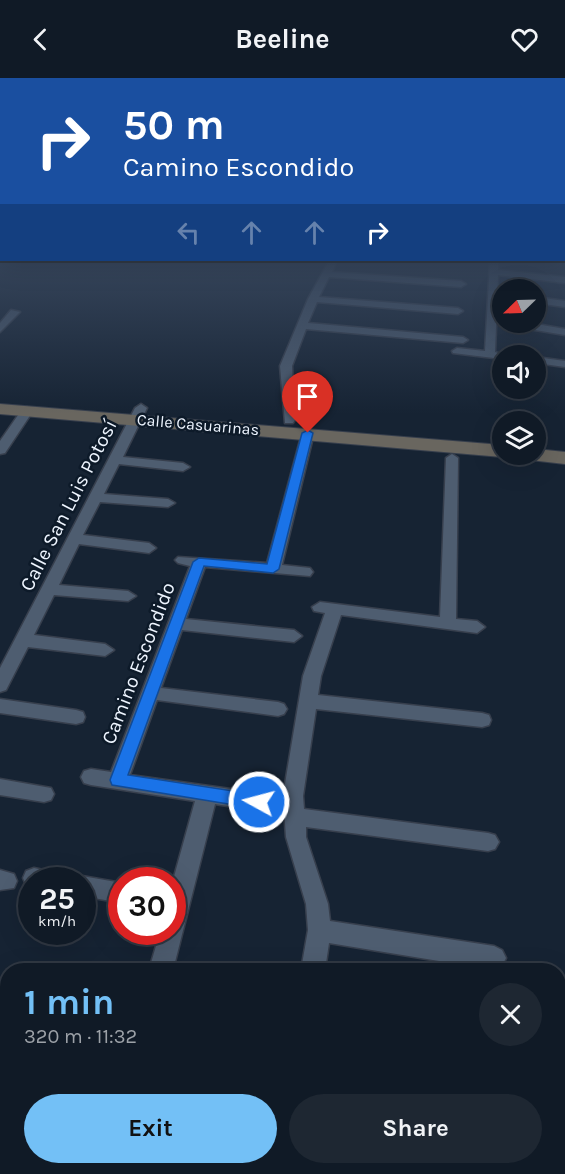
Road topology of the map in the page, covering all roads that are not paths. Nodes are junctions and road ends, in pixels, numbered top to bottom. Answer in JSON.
{"nodes":[{"id":1,"x":15,"y":312,"type":"dead end"},
{"id":2,"x":308,"y":312,"type":"edge"},
{"id":3,"x":303,"y":326,"type":"junction"},
{"id":4,"x":0,"y":329,"type":"edge"},
{"id":5,"x":546,"y":329,"type":"edge"},
{"id":6,"x":565,"y":332,"type":"edge"},
{"id":7,"x":497,"y":333,"type":"edge"},
{"id":8,"x":464,"y":340,"type":"dead end"},
{"id":9,"x":457,"y":351,"type":"dead end"},
{"id":10,"x":490,"y":354,"type":"joint"},
{"id":11,"x":546,"y":361,"type":"edge"},
{"id":12,"x":565,"y":364,"type":"edge"},
{"id":13,"x":0,"y":398,"type":"edge"},
{"id":14,"x":0,"y":409,"type":"edge"},
{"id":15,"x":27,"y":411,"type":"junction"},
{"id":16,"x":139,"y":413,"type":"junction"},
{"id":17,"x":289,"y":420,"type":"junction"},
{"id":18,"x":308,"y":433,"type":"junction"},
{"id":19,"x":492,"y":436,"type":"edge"},
{"id":20,"x":546,"y":442,"type":"edge"},
{"id":21,"x":565,"y":443,"type":"edge"},
{"id":22,"x":0,"y":450,"type":"edge"},
{"id":23,"x":492,"y":451,"type":"edge"},
{"id":24,"x":546,"y":456,"type":"edge"},
{"id":25,"x":452,"y":458,"type":"dead end"},
{"id":26,"x":565,"y":458,"type":"edge"},
{"id":27,"x":115,"y":460,"type":"junction"},
{"id":28,"x":183,"y":467,"type":"dead end"},
{"id":29,"x":96,"y":497,"type":"junction"},
{"id":30,"x":168,"y":503,"type":"dead end"},
{"id":31,"x":75,"y":539,"type":"junction"},
{"id":32,"x":148,"y":548,"type":"dead end"},
{"id":33,"x":183,"y":560,"type":"dead end"},
{"id":34,"x":199,"y":562,"type":"junction"},
{"id":35,"x":273,"y":569,"type":"junction"},
{"id":36,"x":305,"y":572,"type":"dead end"},
{"id":37,"x":49,"y":589,"type":"junction"},
{"id":38,"x":128,"y":596,"type":"dead end"},
{"id":39,"x":448,"y":623,"type":"junction"},
{"id":40,"x":177,"y":624,"type":"junction"},
{"id":41,"x":477,"y":627,"type":"dead end"},
{"id":42,"x":294,"y":636,"type":"dead end"},
{"id":43,"x":23,"y":640,"type":"junction"},
{"id":44,"x":105,"y":650,"type":"dead end"},
{"id":45,"x":0,"y":685,"type":"edge"},
{"id":46,"x":151,"y":693,"type":"junction"},
{"id":47,"x":308,"y":701,"type":"junction"},
{"id":48,"x":0,"y":706,"type":"edge"},
{"id":49,"x":278,"y":709,"type":"dead end"},
{"id":50,"x":76,"y":717,"type":"dead end"},
{"id":51,"x":482,"y":720,"type":"dead end"},
{"id":52,"x":91,"y":777,"type":"dead end"},
{"id":53,"x":118,"y":780,"type":"junction"},
{"id":54,"x":0,"y":787,"type":"edge"},
{"id":55,"x":44,"y":794,"type":"dead end"},
{"id":56,"x":207,"y":795,"type":"junction"},
{"id":57,"x":259,"y":802,"type":"dead end"},
{"id":58,"x":293,"y":816,"type":"junction"},
{"id":59,"x":488,"y":842,"type":"dead end"},
{"id":60,"x":186,"y":868,"type":"edge"},
{"id":61,"x":319,"y":930,"type":"junction"},
{"id":62,"x":168,"y":945,"type":"edge"},
{"id":63,"x":494,"y":958,"type":"dead end"},
{"id":64,"x":163,"y":963,"type":"edge"},
{"id":65,"x":314,"y":963,"type":"edge"}],
"edges":[{"from":1,"to":4,"type":"street"},
{"from":2,"to":3,"type":"street"},
{"from":3,"to":8,"type":"street"},
{"from":3,"to":17,"type":"street"},
{"from":5,"to":6,"type":"street"},
{"from":7,"to":10,"type":"street"},
{"from":9,"to":10,"type":"street"},
{"from":11,"to":12,"type":"street"},
{"from":13,"to":16,"type":"main road","name":"Calle Casuarinas"},
{"from":14,"to":15,"type":"main road","name":"Calle Casuarinas"},
{"from":15,"to":16,"type":"main road","name":"Calle Casuarinas"},
{"from":15,"to":22,"type":"street"},
{"from":16,"to":17,"type":"main road","name":"Calle Casuarinas"},
{"from":16,"to":18,"type":"main road","name":"Calle Casuarinas"},
{"from":16,"to":27,"type":"street","name":"Calle San Luis Potosí"},
{"from":17,"to":19,"type":"main road","name":"Calle Casuarinas"},
{"from":18,"to":23,"type":"main road","name":"Calle Casuarinas"},
{"from":18,"to":35,"type":"street"},
{"from":20,"to":21,"type":"main road"},
{"from":24,"to":26,"type":"main road"},
{"from":25,"to":39,"type":"street"},
{"from":27,"to":28,"type":"street"},
{"from":27,"to":29,"type":"street","name":"Calle San Luis Potosí"},
{"from":29,"to":30,"type":"street"},
{"from":29,"to":31,"type":"street","name":"Calle San Luis Potosí"},
{"from":31,"to":32,"type":"street"},
{"from":31,"to":37,"type":"street","name":"Calle San Luis Potosí"},
{"from":33,"to":34,"type":"street"},
{"from":34,"to":35,"type":"street"},
{"from":34,"to":40,"type":"street","name":"Camino Escondido"},
{"from":35,"to":36,"type":"street"},
{"from":37,"to":38,"type":"street"},
{"from":37,"to":43,"type":"street","name":"Calle San Luis Potosí"},
{"from":39,"to":41,"type":"street"},
{"from":39,"to":47,"type":"street"},
{"from":40,"to":42,"type":"street"},
{"from":40,"to":46,"type":"street","name":"Camino Escondido"},
{"from":43,"to":44,"type":"street"},
{"from":43,"to":45,"type":"street","name":"Calle San Luis Potosí"},
{"from":46,"to":49,"type":"street"},
{"from":46,"to":53,"type":"street","name":"Camino Escondido"},
{"from":47,"to":51,"type":"street"},
{"from":47,"to":58,"type":"street"},
{"from":48,"to":50,"type":"street"},
{"from":52,"to":53,"type":"street"},
{"from":53,"to":56,"type":"street"},
{"from":54,"to":55,"type":"street"},
{"from":56,"to":57,"type":"street"},
{"from":56,"to":60,"type":"street"},
{"from":58,"to":59,"type":"street"},
{"from":58,"to":61,"type":"street"},
{"from":61,"to":63,"type":"street"},
{"from":61,"to":65,"type":"street"},
{"from":62,"to":64,"type":"street"}]}
